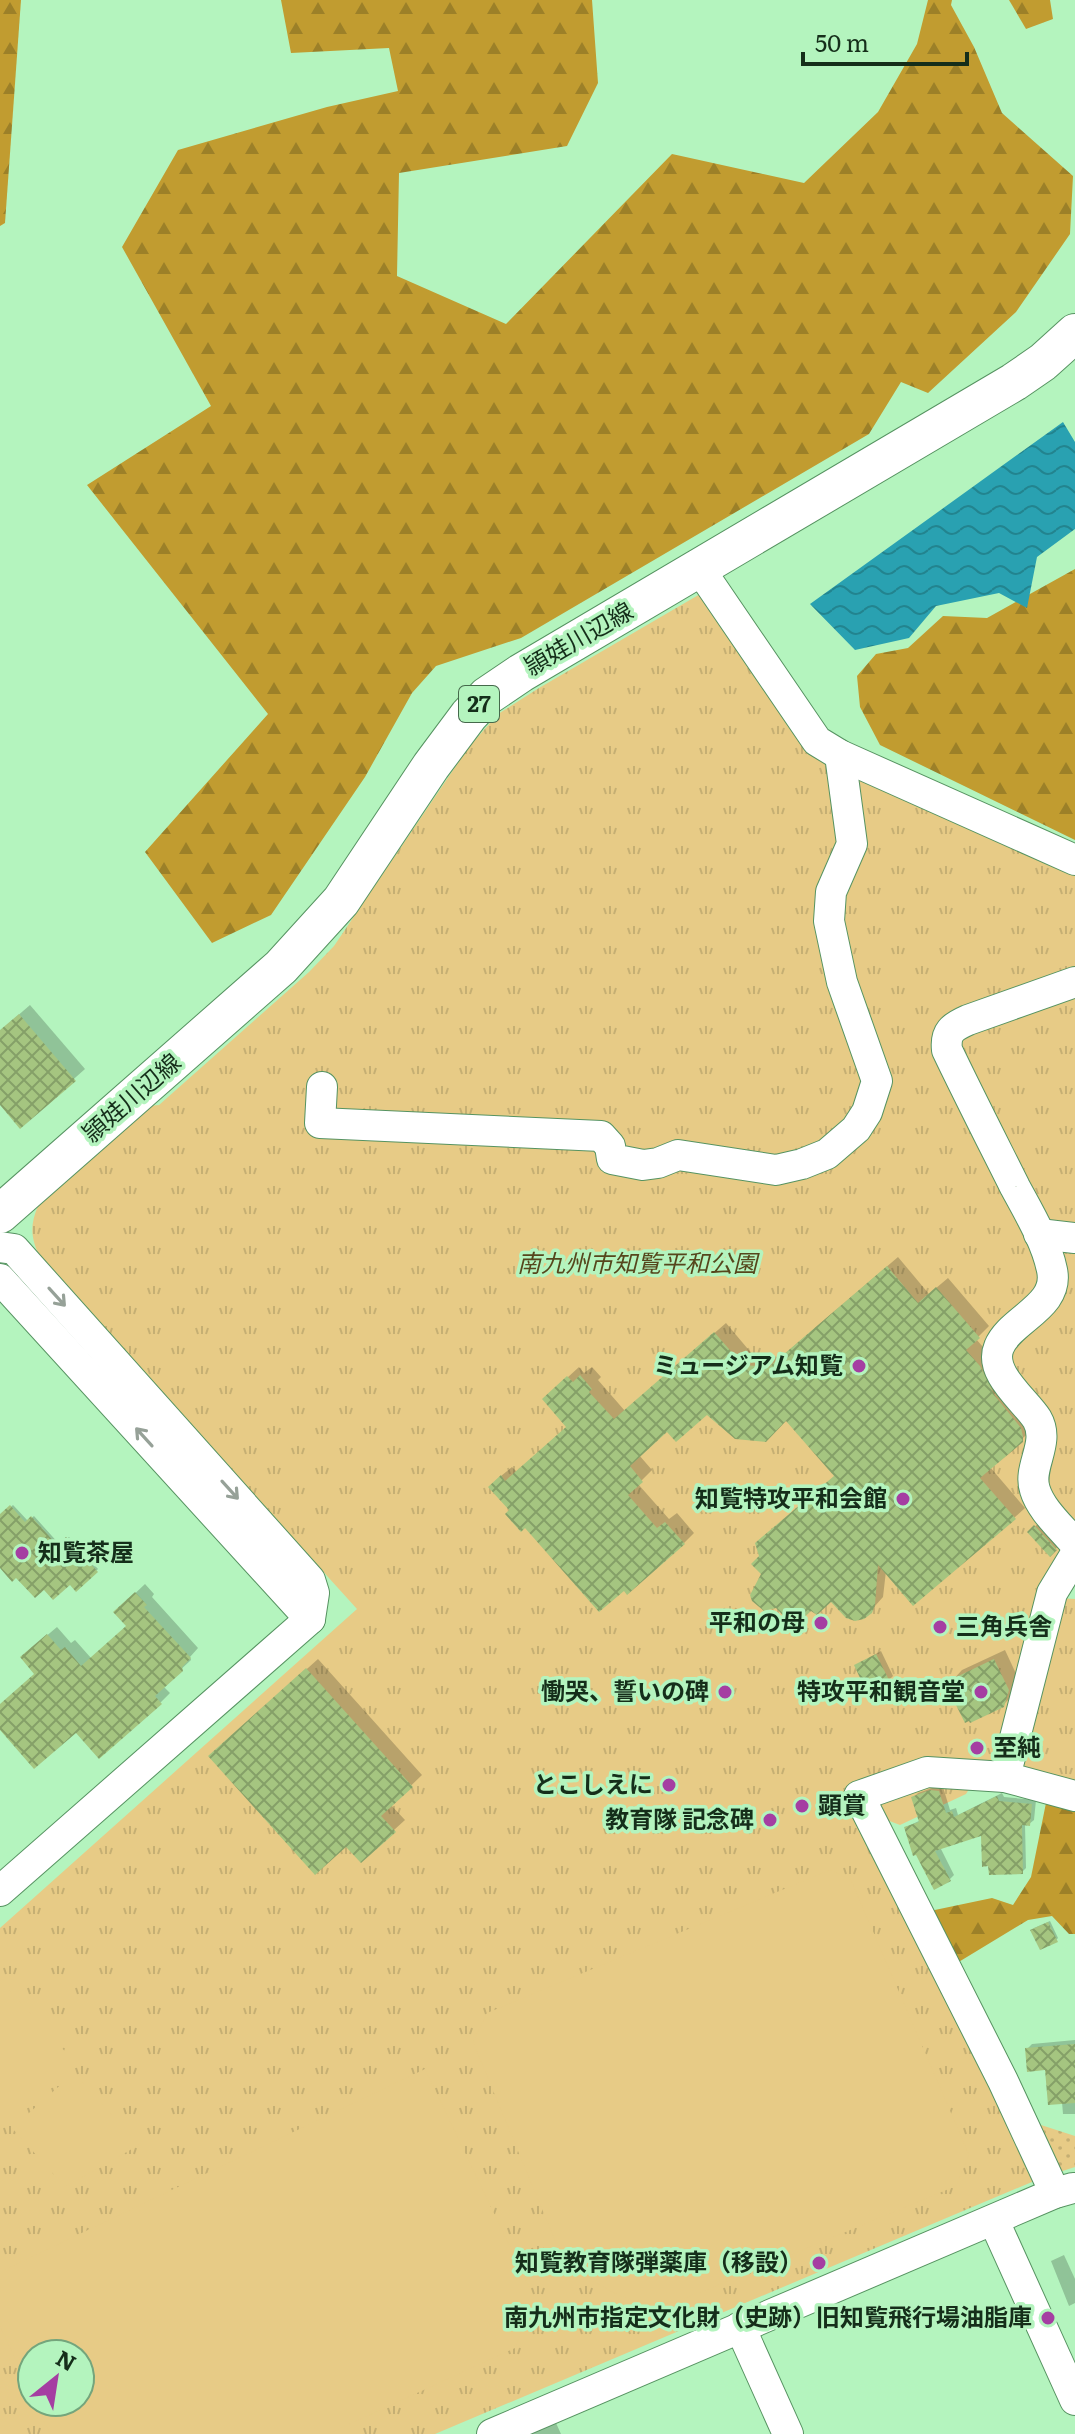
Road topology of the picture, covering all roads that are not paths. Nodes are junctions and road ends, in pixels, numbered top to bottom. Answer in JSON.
{"nodes":[{"id":1,"x":1075,"y":333,"type":"edge"},
{"id":2,"x":699,"y":568,"type":"junction"},
{"id":3,"x":840,"y":755,"type":"junction"},
{"id":4,"x":1075,"y":860,"type":"edge"},
{"id":5,"x":1075,"y":982,"type":"edge"},
{"id":6,"x":322,"y":1087,"type":"dead end"},
{"id":7,"x":0,"y":1214,"type":"edge"},
{"id":8,"x":1039,"y":1234,"type":"junction"},
{"id":9,"x":1075,"y":1238,"type":"edge"},
{"id":10,"x":0,"y":1247,"type":"edge"},
{"id":11,"x":0,"y":1279,"type":"edge"},
{"id":12,"x":1075,"y":1544,"type":"edge"},
{"id":13,"x":1075,"y":1555,"type":"edge"},
{"id":14,"x":310,"y":1619,"type":"junction"},
{"id":15,"x":1005,"y":1777,"type":"junction"},
{"id":16,"x":1075,"y":1796,"type":"edge"},
{"id":17,"x":5,"y":1876,"type":"edge"},
{"id":18,"x":1065,"y":2190,"type":"edge"},
{"id":19,"x":994,"y":2221,"type":"junction"},
{"id":20,"x":740,"y":2327,"type":"junction"},
{"id":21,"x":1075,"y":2400,"type":"edge"},
{"id":22,"x":492,"y":2434,"type":"edge"},
{"id":23,"x":788,"y":2434,"type":"edge"}],
"edges":[{"from":1,"to":2,"type":"main road","name":"頴娃川辺線","number":"27"},
{"from":2,"to":3,"type":"street"},
{"from":2,"to":7,"type":"main road","name":"頴娃川辺線","number":"27"},
{"from":3,"to":4,"type":"street"},
{"from":3,"to":6,"type":"street"},
{"from":5,"to":8,"type":"street"},
{"from":8,"to":9,"type":"street"},
{"from":8,"to":12,"type":"street"},
{"from":10,"to":14,"type":"street","one_way":true},
{"from":14,"to":11,"type":"street","one_way":true},
{"from":13,"to":15,"type":"street"},
{"from":14,"to":17,"type":"street"},
{"from":15,"to":16,"type":"street"},
{"from":15,"to":18,"type":"street"},
{"from":18,"to":19,"type":"street"},
{"from":19,"to":20,"type":"street"},
{"from":19,"to":21,"type":"street"},
{"from":20,"to":22,"type":"street"},
{"from":20,"to":23,"type":"street"}]}
